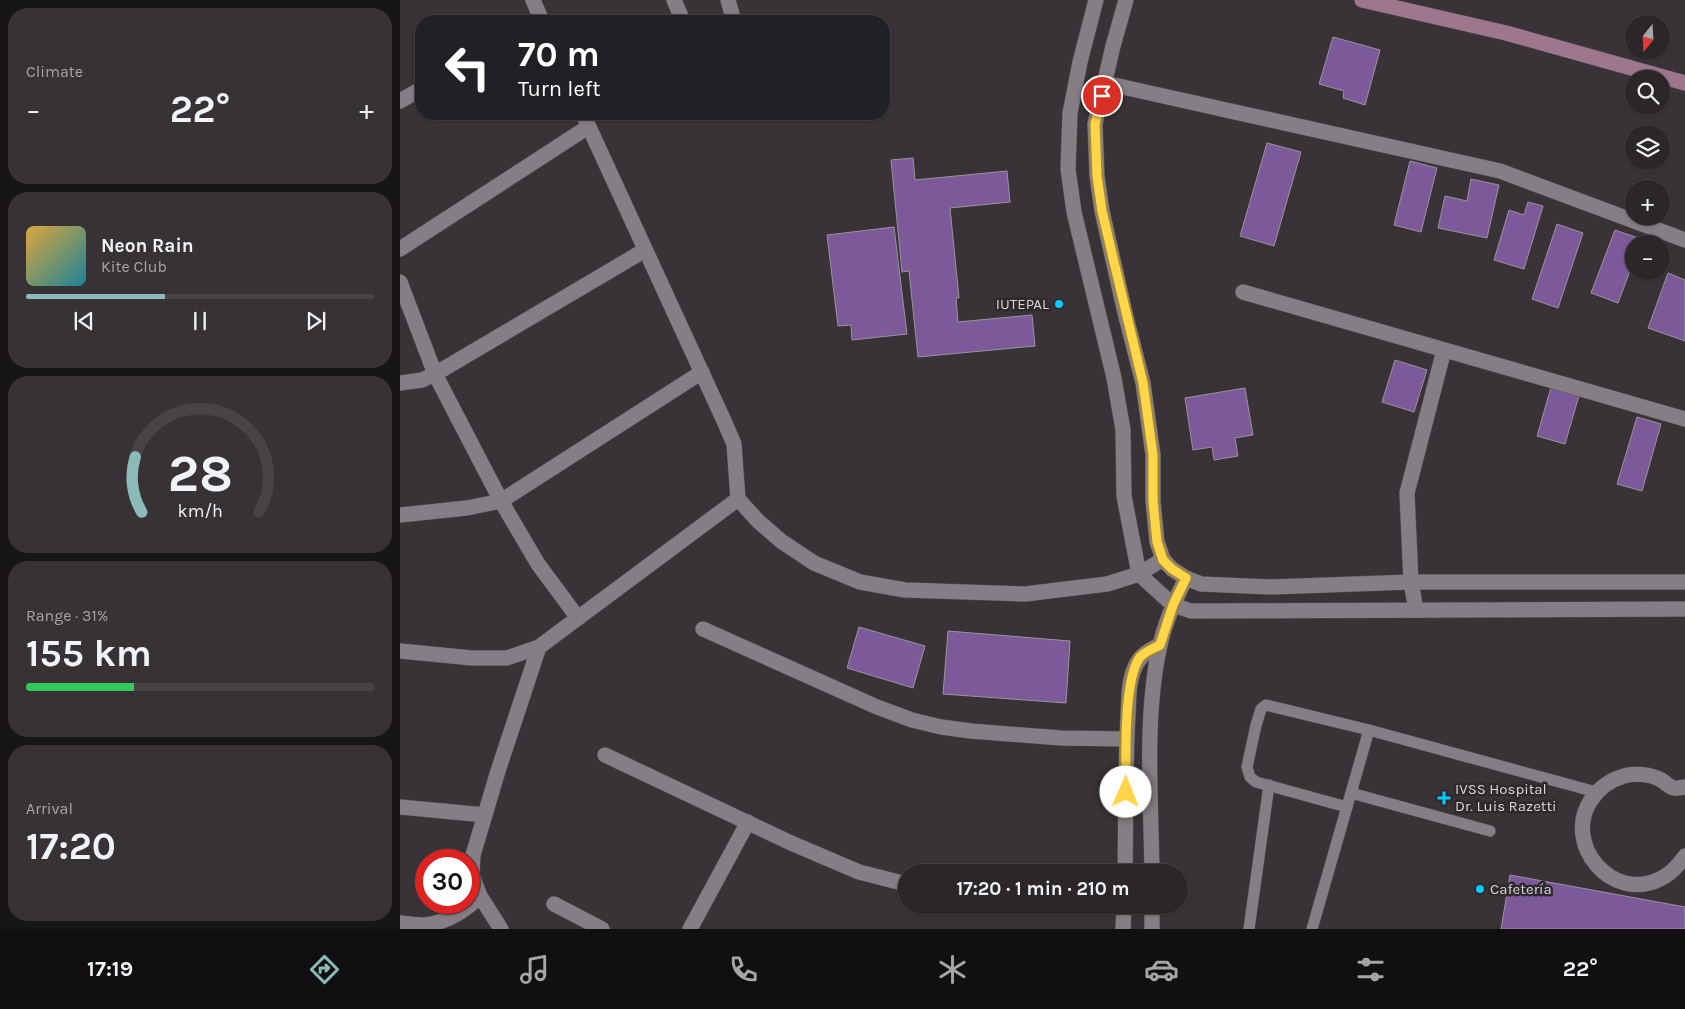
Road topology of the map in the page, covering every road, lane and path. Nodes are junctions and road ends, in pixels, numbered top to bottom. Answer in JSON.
{"nodes":[{"id":1,"x":533,"y":0,"type":"edge"},
{"id":2,"x":674,"y":0,"type":"edge"},
{"id":3,"x":728,"y":0,"type":"edge"},
{"id":4,"x":1096,"y":0,"type":"edge"},
{"id":5,"x":1126,"y":0,"type":"edge"},
{"id":6,"x":1362,"y":0,"type":"edge"},
{"id":7,"x":539,"y":15,"type":"edge"},
{"id":8,"x":680,"y":15,"type":"edge"},
{"id":9,"x":732,"y":15,"type":"edge"},
{"id":10,"x":1105,"y":83,"type":"junction"},
{"id":11,"x":1685,"y":83,"type":"edge"},
{"id":12,"x":415,"y":93,"type":"edge"},
{"id":13,"x":400,"y":102,"type":"edge"},
{"id":14,"x":585,"y":120,"type":"edge"},
{"id":15,"x":1685,"y":240,"type":"edge"},
{"id":16,"x":400,"y":249,"type":"edge"},
{"id":17,"x":645,"y":250,"type":"junction"},
{"id":18,"x":400,"y":282,"type":"edge"},
{"id":19,"x":1243,"y":292,"type":"dead end"},
{"id":20,"x":1444,"y":350,"type":"junction"},
{"id":21,"x":702,"y":372,"type":"junction"},
{"id":22,"x":435,"y":374,"type":"junction"},
{"id":23,"x":400,"y":383,"type":"edge"},
{"id":24,"x":1685,"y":419,"type":"edge"},
{"id":25,"x":738,"y":498,"type":"junction"},
{"id":26,"x":500,"y":501,"type":"junction"},
{"id":27,"x":400,"y":515,"type":"edge"},
{"id":28,"x":1163,"y":560,"type":"junction"},
{"id":29,"x":1139,"y":574,"type":"junction"},
{"id":30,"x":1186,"y":578,"type":"junction"},
{"id":31,"x":1410,"y":582,"type":"junction"},
{"id":32,"x":1685,"y":582,"type":"edge"},
{"id":33,"x":1173,"y":605,"type":"junction"},
{"id":34,"x":1685,"y":609,"type":"edge"},
{"id":35,"x":1416,"y":610,"type":"junction"},
{"id":36,"x":578,"y":618,"type":"junction"},
{"id":37,"x":703,"y":629,"type":"dead end"},
{"id":38,"x":1160,"y":645,"type":"junction"},
{"id":39,"x":540,"y":647,"type":"junction"},
{"id":40,"x":400,"y":652,"type":"edge"},
{"id":41,"x":1369,"y":730,"type":"junction"},
{"id":42,"x":1126,"y":739,"type":"junction"},
{"id":43,"x":605,"y":755,"type":"dead end"},
{"id":44,"x":1270,"y":785,"type":"junction"},
{"id":45,"x":1685,"y":787,"type":"edge"},
{"id":46,"x":1596,"y":792,"type":"junction"},
{"id":47,"x":1351,"y":793,"type":"junction"},
{"id":48,"x":400,"y":807,"type":"edge"},
{"id":49,"x":1347,"y":807,"type":"junction"},
{"id":50,"x":485,"y":815,"type":"junction"},
{"id":51,"x":748,"y":822,"type":"junction"},
{"id":52,"x":1490,"y":831,"type":"dead end"},
{"id":53,"x":475,"y":849,"type":"edge"},
{"id":54,"x":1685,"y":856,"type":"edge"},
{"id":55,"x":1125,"y":864,"type":"edge"},
{"id":56,"x":1152,"y":864,"type":"edge"},
{"id":57,"x":898,"y":882,"type":"edge"},
{"id":58,"x":480,"y":896,"type":"edge"},
{"id":59,"x":554,"y":904,"type":"dead end"},
{"id":60,"x":458,"y":914,"type":"edge"},
{"id":61,"x":1124,"y":914,"type":"edge"},
{"id":62,"x":1152,"y":914,"type":"edge"},
{"id":63,"x":400,"y":923,"type":"edge"},
{"id":64,"x":501,"y":929,"type":"edge"},
{"id":65,"x":602,"y":929,"type":"edge"},
{"id":66,"x":690,"y":929,"type":"edge"},
{"id":67,"x":1123,"y":929,"type":"edge"},
{"id":68,"x":1152,"y":929,"type":"edge"},
{"id":69,"x":1249,"y":929,"type":"edge"},
{"id":70,"x":1312,"y":929,"type":"edge"}],
"edges":[{"from":1,"to":7,"type":"street"},
{"from":2,"to":8,"type":"street"},
{"from":3,"to":9,"type":"street"},
{"from":4,"to":29,"type":"street"},
{"from":5,"to":10,"type":"street"},
{"from":6,"to":11,"type":"main road"},
{"from":10,"to":15,"type":"street"},
{"from":10,"to":28,"type":"street"},
{"from":12,"to":13,"type":"street"},
{"from":14,"to":16,"type":"street"},
{"from":14,"to":17,"type":"street"},
{"from":17,"to":21,"type":"street"},
{"from":17,"to":22,"type":"street"},
{"from":18,"to":22,"type":"street"},
{"from":19,"to":20,"type":"street"},
{"from":20,"to":24,"type":"street"},
{"from":20,"to":31,"type":"street"},
{"from":21,"to":25,"type":"street"},
{"from":21,"to":26,"type":"street"},
{"from":22,"to":23,"type":"street"},
{"from":22,"to":26,"type":"street"},
{"from":25,"to":29,"type":"street"},
{"from":25,"to":36,"type":"street"},
{"from":26,"to":27,"type":"street"},
{"from":26,"to":36,"type":"street"},
{"from":28,"to":29,"type":"street"},
{"from":28,"to":30,"type":"street"},
{"from":29,"to":33,"type":"street"},
{"from":30,"to":31,"type":"street"},
{"from":30,"to":33,"type":"street"},
{"from":31,"to":32,"type":"street"},
{"from":31,"to":35,"type":"street"},
{"from":33,"to":35,"type":"street"},
{"from":33,"to":38,"type":"street"},
{"from":34,"to":35,"type":"street"},
{"from":36,"to":39,"type":"street"},
{"from":37,"to":42,"type":"street"},
{"from":38,"to":42,"type":"street"},
{"from":38,"to":56,"type":"street"},
{"from":39,"to":40,"type":"street"},
{"from":39,"to":50,"type":"street"},
{"from":41,"to":44,"type":"lane"},
{"from":41,"to":46,"type":"lane"},
{"from":41,"to":47,"type":"lane"},
{"from":42,"to":55,"type":"street"},
{"from":43,"to":51,"type":"street"},
{"from":44,"to":49,"type":"lane"},
{"from":44,"to":69,"type":"lane"},
{"from":45,"to":46,"type":"street"},
{"from":46,"to":54,"type":"street"},
{"from":47,"to":49,"type":"lane"},
{"from":47,"to":52,"type":"lane"},
{"from":48,"to":50,"type":"street"},
{"from":49,"to":70,"type":"lane"},
{"from":50,"to":53,"type":"street"},
{"from":51,"to":57,"type":"street"},
{"from":51,"to":66,"type":"street"},
{"from":58,"to":64,"type":"street"},
{"from":59,"to":65,"type":"street"},
{"from":60,"to":63,"type":"street"},
{"from":61,"to":67,"type":"street"},
{"from":62,"to":68,"type":"street"}]}
